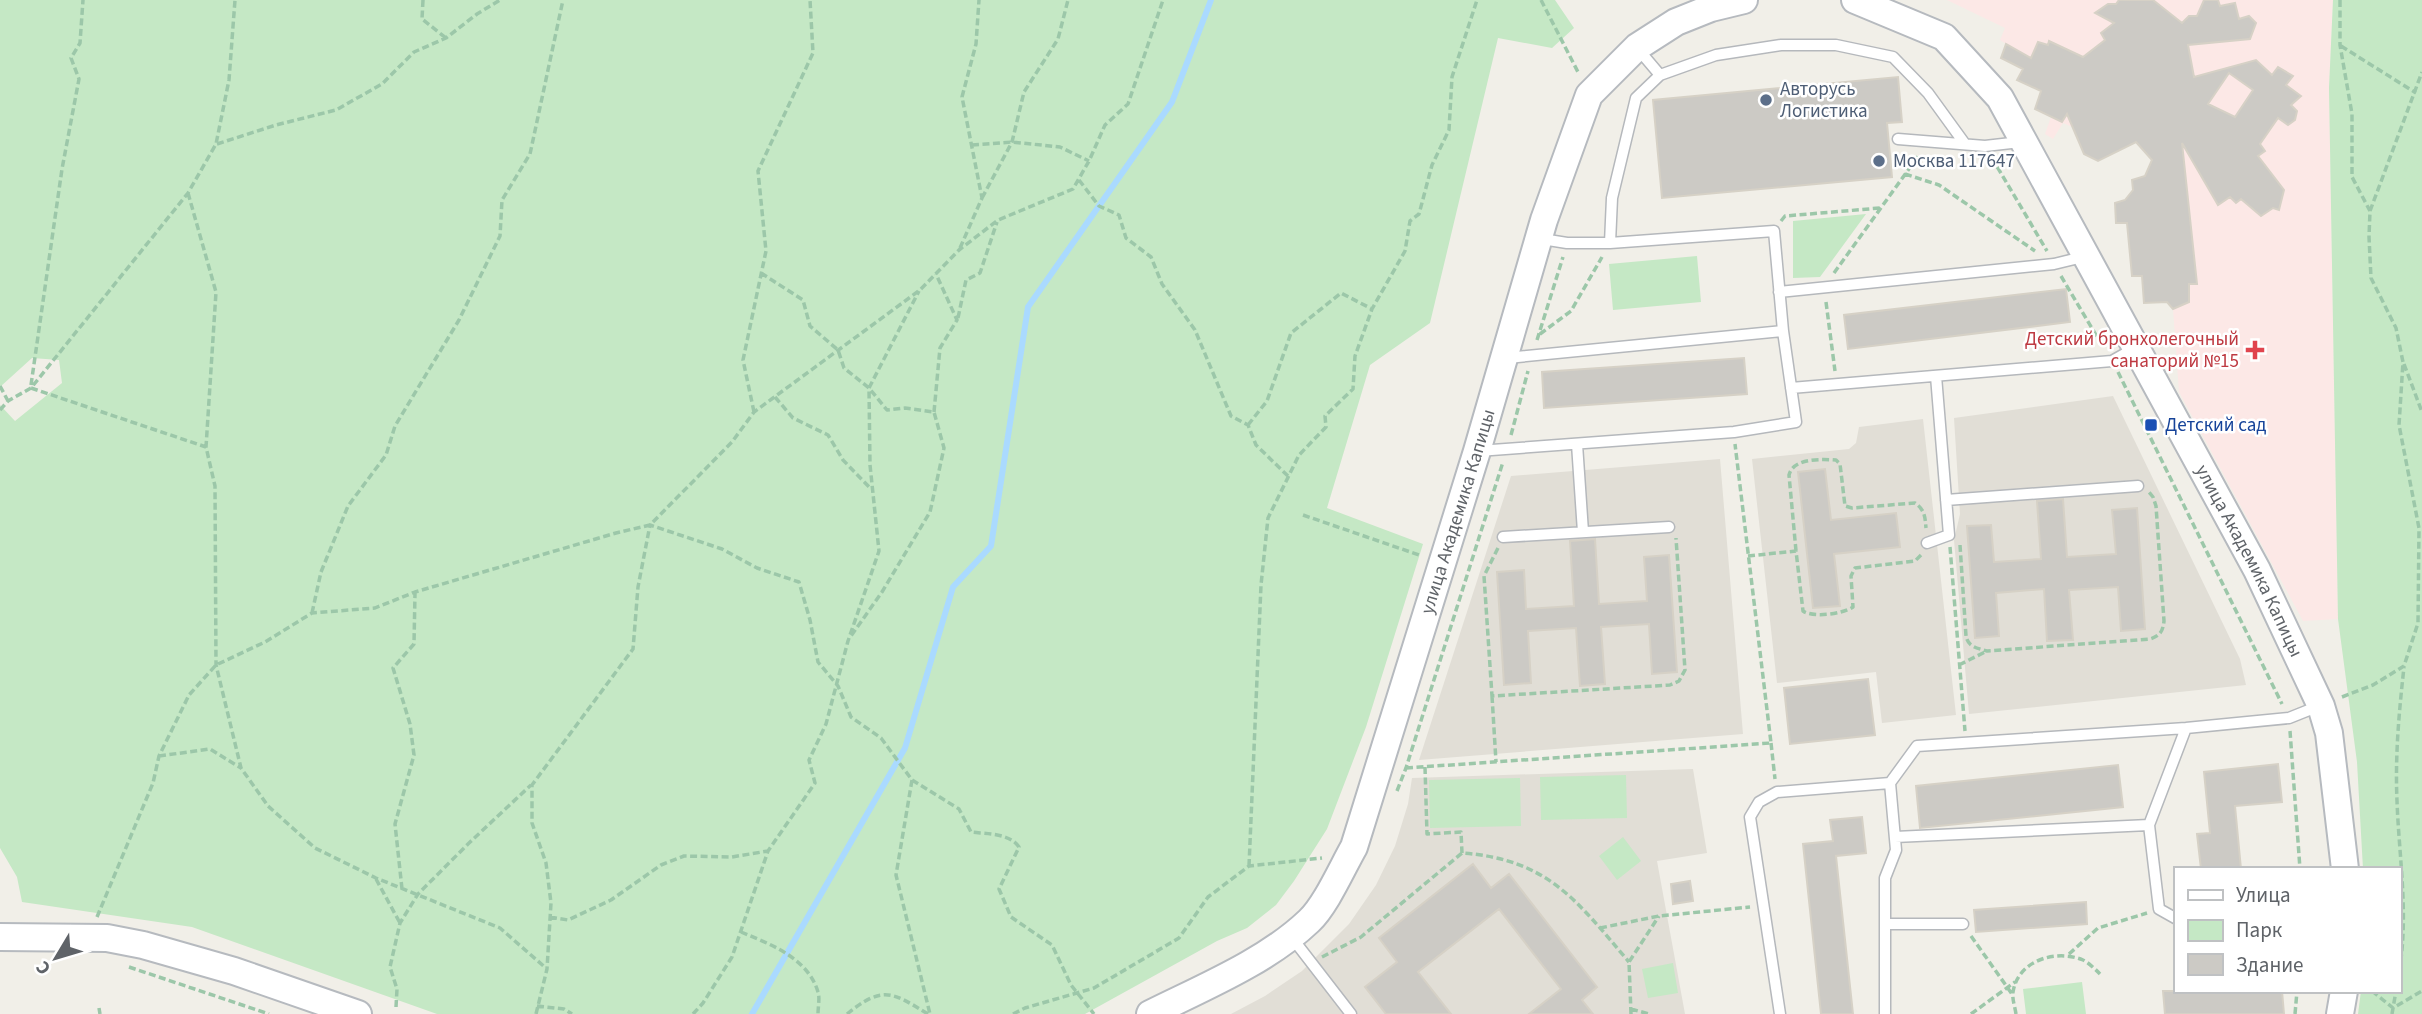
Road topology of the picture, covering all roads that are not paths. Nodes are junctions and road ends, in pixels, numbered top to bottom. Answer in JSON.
{"nodes":[{"id":1,"x":1745,"y":0,"type":"edge"},
{"id":2,"x":1855,"y":0,"type":"edge"},
{"id":3,"x":1637,"y":47,"type":"junction"},
{"id":4,"x":1660,"y":75,"type":"junction"},
{"id":5,"x":1898,"y":139,"type":"dead end"},
{"id":6,"x":2024,"y":142,"type":"junction"},
{"id":7,"x":1965,"y":144,"type":"junction"},
{"id":8,"x":1538,"y":239,"type":"junction"},
{"id":9,"x":1610,"y":243,"type":"junction"},
{"id":10,"x":2087,"y":256,"type":"junction"},
{"id":11,"x":1779,"y":292,"type":"junction"},
{"id":12,"x":1783,"y":331,"type":"junction"},
{"id":13,"x":2135,"y":348,"type":"junction"},
{"id":14,"x":1503,"y":358,"type":"junction"},
{"id":15,"x":1936,"y":376,"type":"junction"},
{"id":16,"x":1791,"y":388,"type":"junction"},
{"id":17,"x":1577,"y":444,"type":"junction"},
{"id":18,"x":1477,"y":452,"type":"junction"},
{"id":19,"x":2138,"y":486,"type":"road end"},
{"id":20,"x":1946,"y":500,"type":"junction"},
{"id":21,"x":1669,"y":527,"type":"road end"},
{"id":22,"x":1583,"y":532,"type":"junction"},
{"id":23,"x":1503,"y":537,"type":"road end"},
{"id":24,"x":1927,"y":543,"type":"road end"},
{"id":25,"x":2321,"y":706,"type":"junction"},
{"id":26,"x":2186,"y":728,"type":"junction"},
{"id":27,"x":1889,"y":783,"type":"junction"},
{"id":28,"x":2149,"y":825,"type":"junction"},
{"id":29,"x":1895,"y":837,"type":"junction"},
{"id":30,"x":2345,"y":867,"type":"edge"},
{"id":31,"x":2174,"y":917,"type":"edge"},
{"id":32,"x":1963,"y":924,"type":"road end"},
{"id":33,"x":1885,"y":925,"type":"junction"},
{"id":34,"x":1290,"y":936,"type":"junction"},
{"id":35,"x":0,"y":937,"type":"edge"},
{"id":36,"x":2344,"y":993,"type":"edge"},
{"id":37,"x":358,"y":1014,"type":"edge"},
{"id":38,"x":1150,"y":1014,"type":"edge"},
{"id":39,"x":1351,"y":1014,"type":"edge"},
{"id":40,"x":1780,"y":1014,"type":"edge"},
{"id":41,"x":1885,"y":1014,"type":"edge"},
{"id":42,"x":2340,"y":1014,"type":"edge"}],
"edges":[{"from":1,"to":3,"type":"street","name":"улица Академика Капицы"},
{"from":2,"to":6,"type":"street","name":"улица Академика Капицы"},
{"from":3,"to":4,"type":"lane"},
{"from":3,"to":8,"type":"street","name":"улица Академика Капицы"},
{"from":4,"to":7,"type":"lane"},
{"from":4,"to":9,"type":"lane"},
{"from":5,"to":7,"type":"lane"},
{"from":6,"to":7,"type":"lane"},
{"from":6,"to":10,"type":"street","name":"улица Академика Капицы"},
{"from":8,"to":9,"type":"lane"},
{"from":8,"to":14,"type":"street","name":"улица Академика Капицы"},
{"from":9,"to":11,"type":"lane"},
{"from":10,"to":11,"type":"lane"},
{"from":10,"to":13,"type":"street","name":"улица Академика Капицы"},
{"from":11,"to":12,"type":"lane"},
{"from":12,"to":14,"type":"lane"},
{"from":12,"to":16,"type":"lane"},
{"from":13,"to":15,"type":"lane"},
{"from":13,"to":25,"type":"street","name":"улица Академика Капицы"},
{"from":14,"to":18,"type":"street","name":"улица Академика Капицы"},
{"from":15,"to":16,"type":"lane"},
{"from":15,"to":20,"type":"lane"},
{"from":16,"to":17,"type":"lane"},
{"from":17,"to":18,"type":"lane"},
{"from":17,"to":22,"type":"lane"},
{"from":18,"to":34,"type":"street","name":"улица Академика Капицы"},
{"from":19,"to":20,"type":"lane"},
{"from":20,"to":24,"type":"lane"},
{"from":21,"to":22,"type":"lane"},
{"from":22,"to":23,"type":"lane"},
{"from":25,"to":26,"type":"lane"},
{"from":25,"to":30,"type":"street","name":"улица Академика Капицы"},
{"from":26,"to":27,"type":"lane"},
{"from":26,"to":28,"type":"lane"},
{"from":27,"to":29,"type":"lane"},
{"from":27,"to":40,"type":"lane"},
{"from":28,"to":29,"type":"lane"},
{"from":28,"to":31,"type":"lane"},
{"from":29,"to":33,"type":"lane"},
{"from":32,"to":33,"type":"lane"},
{"from":33,"to":41,"type":"lane"},
{"from":34,"to":38,"type":"street","name":"улица Академика Капицы"},
{"from":34,"to":39,"type":"lane"},
{"from":35,"to":37,"type":"street"},
{"from":36,"to":42,"type":"street"}]}
